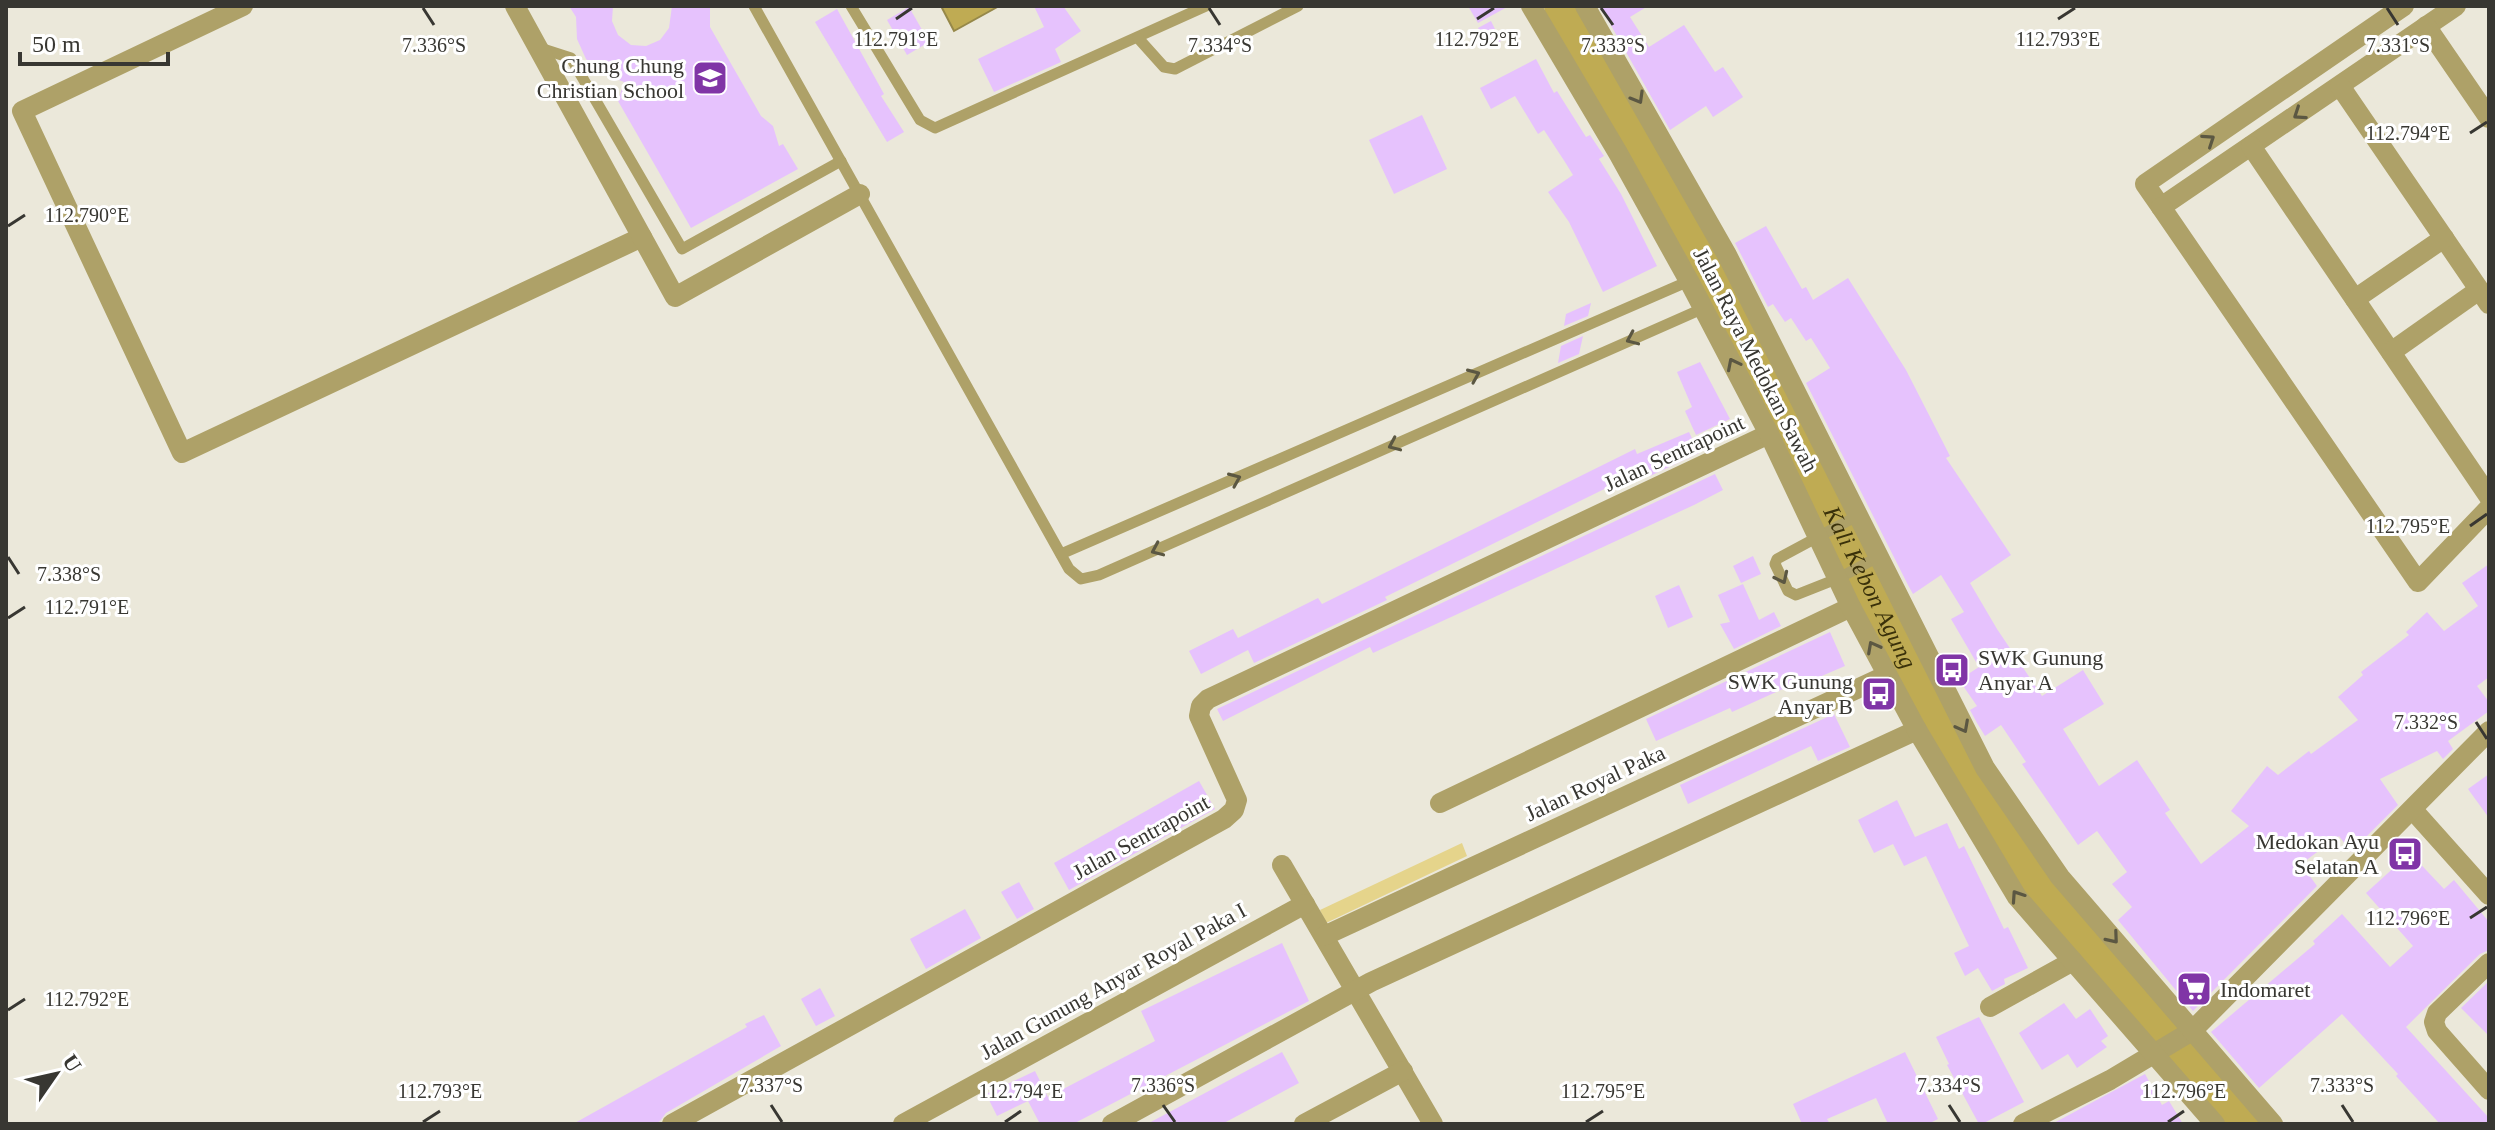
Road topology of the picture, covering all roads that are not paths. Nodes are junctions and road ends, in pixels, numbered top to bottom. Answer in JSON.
{"nodes":[{"id":1,"x":243,"y":6,"type":"edge"},
{"id":2,"x":515,"y":6,"type":"edge"},
{"id":3,"x":754,"y":6,"type":"edge"},
{"id":4,"x":851,"y":6,"type":"edge"},
{"id":5,"x":1206,"y":6,"type":"edge"},
{"id":6,"x":1298,"y":6,"type":"edge"},
{"id":7,"x":1531,"y":6,"type":"edge"},
{"id":8,"x":1585,"y":6,"type":"edge"},
{"id":9,"x":2404,"y":6,"type":"edge"},
{"id":10,"x":2456,"y":6,"type":"edge"},
{"id":11,"x":2426,"y":26,"type":"junction"},
{"id":12,"x":1138,"y":38,"type":"junction"},
{"id":13,"x":539,"y":48,"type":"junction"},
{"id":14,"x":2340,"y":86,"type":"junction"},
{"id":15,"x":2489,"y":118,"type":"edge"},
{"id":16,"x":2251,"y":146,"type":"junction"},
{"id":17,"x":841,"y":161,"type":"junction"},
{"id":18,"x":860,"y":194,"type":"junction"},
{"id":19,"x":2161,"y":207,"type":"junction"},
{"id":20,"x":642,"y":237,"type":"junction"},
{"id":21,"x":2444,"y":238,"type":"junction"},
{"id":22,"x":1689,"y":281,"type":"junction"},
{"id":23,"x":2484,"y":297,"type":"edge"},
{"id":24,"x":2355,"y":299,"type":"junction"},
{"id":25,"x":1704,"y":308,"type":"junction"},
{"id":26,"x":2391,"y":352,"type":"junction"},
{"id":27,"x":1769,"y":434,"type":"junction"},
{"id":28,"x":2489,"y":497,"type":"edge"},
{"id":29,"x":2489,"y":508,"type":"edge"},
{"id":30,"x":1854,"y":518,"type":"junction"},
{"id":31,"x":1822,"y":534,"type":"junction"},
{"id":32,"x":1061,"y":554,"type":"junction"},
{"id":33,"x":1876,"y":558,"type":"junction"},
{"id":34,"x":1843,"y":576,"type":"junction"},
{"id":35,"x":1851,"y":607,"type":"junction"},
{"id":36,"x":1887,"y":675,"type":"junction"},
{"id":37,"x":1917,"y":730,"type":"junction"},
{"id":38,"x":2489,"y":731,"type":"edge"},
{"id":39,"x":1440,"y":803,"type":"dead end"},
{"id":40,"x":2413,"y":810,"type":"junction"},
{"id":41,"x":1282,"y":865,"type":"dead end"},
{"id":42,"x":2489,"y":895,"type":"edge"},
{"id":43,"x":1305,"y":904,"type":"junction"},
{"id":44,"x":1324,"y":936,"type":"junction"},
{"id":45,"x":2073,"y":961,"type":"junction"},
{"id":46,"x":2489,"y":963,"type":"edge"},
{"id":47,"x":1356,"y":990,"type":"junction"},
{"id":48,"x":1990,"y":1007,"type":"dead end"},
{"id":49,"x":2189,"y":1033,"type":"junction"},
{"id":50,"x":2160,"y":1051,"type":"junction"},
{"id":51,"x":1403,"y":1071,"type":"junction"},
{"id":52,"x":2489,"y":1090,"type":"edge"},
{"id":53,"x":672,"y":1124,"type":"edge"},
{"id":54,"x":903,"y":1124,"type":"edge"},
{"id":55,"x":1112,"y":1124,"type":"edge"},
{"id":56,"x":1304,"y":1124,"type":"edge"},
{"id":57,"x":1433,"y":1124,"type":"edge"},
{"id":58,"x":2023,"y":1124,"type":"edge"},
{"id":59,"x":2215,"y":1124,"type":"edge"},
{"id":60,"x":2273,"y":1124,"type":"edge"}],
"edges":[{"from":1,"to":20,"type":"street"},
{"from":2,"to":13,"type":"street"},
{"from":3,"to":17,"type":"lane"},
{"from":4,"to":12,"type":"lane"},
{"from":5,"to":12,"type":"lane"},
{"from":6,"to":12,"type":"lane"},
{"from":7,"to":22,"type":"street","name":"Jalan Raya Medokan Sawah"},
{"from":8,"to":30,"type":"street","name":"Jalan Raya Medokan Sawah","one_way":true},
{"from":19,"to":9,"type":"street","one_way":true},
{"from":10,"to":11,"type":"street"},
{"from":11,"to":14,"type":"street"},
{"from":11,"to":15,"type":"street"},
{"from":13,"to":17,"type":"lane"},
{"from":13,"to":20,"type":"street"},
{"from":14,"to":16,"type":"street","one_way":true},
{"from":14,"to":21,"type":"street"},
{"from":16,"to":19,"type":"street"},
{"from":16,"to":24,"type":"street"},
{"from":17,"to":18,"type":"lane"},
{"from":18,"to":20,"type":"street"},
{"from":18,"to":32,"type":"lane"},
{"from":19,"to":29,"type":"street"},
{"from":21,"to":23,"type":"street"},
{"from":21,"to":24,"type":"street"},
{"from":22,"to":25,"type":"street","name":"Jalan Raya Medokan Sawah"},
{"from":32,"to":22,"type":"lane","one_way":true},
{"from":23,"to":26,"type":"street"},
{"from":24,"to":26,"type":"street"},
{"from":27,"to":25,"type":"street","name":"Jalan Raya Medokan Sawah","one_way":true},
{"from":25,"to":32,"type":"lane","one_way":true},
{"from":26,"to":28,"type":"street"},
{"from":27,"to":31,"type":"street","name":"Jalan Raya Medokan Sawah"},
{"from":27,"to":53,"type":"street","name":"Jalan Sentrapoint"},
{"from":30,"to":31,"type":"lane"},
{"from":30,"to":33,"type":"street","name":"Jalan Raya Medokan Sawah"},
{"from":31,"to":34,"type":"street","name":"Jalan Raya Medokan Sawah"},
{"from":31,"to":34,"type":"lane","one_way":true},
{"from":33,"to":34,"type":"lane"},
{"from":33,"to":49,"type":"street","name":"Jalan Raya Medokan Sawah","one_way":true},
{"from":34,"to":35,"type":"street","name":"Jalan Raya Medokan Sawah"},
{"from":36,"to":35,"type":"street","name":"Jalan Raya Medokan Sawah","one_way":true},
{"from":35,"to":39,"type":"street"},
{"from":36,"to":37,"type":"street","name":"Jalan Raya Medokan Sawah"},
{"from":36,"to":44,"type":"street","name":"Jalan Royal Paka"},
{"from":45,"to":37,"type":"street","name":"Jalan Raya Medokan Sawah","one_way":true},
{"from":37,"to":47,"type":"street"},
{"from":38,"to":40,"type":"street"},
{"from":40,"to":42,"type":"street"},
{"from":40,"to":49,"type":"street"},
{"from":41,"to":43,"type":"street"},
{"from":43,"to":44,"type":"street"},
{"from":43,"to":54,"type":"street","name":"Jalan Gunung Anyar Royal Paka I"},
{"from":44,"to":47,"type":"street"},
{"from":45,"to":48,"type":"street"},
{"from":45,"to":50,"type":"street","name":"Jalan Raya Medokan Sawah"},
{"from":46,"to":52,"type":"street"},
{"from":47,"to":51,"type":"street"},
{"from":47,"to":55,"type":"street"},
{"from":49,"to":50,"type":"street"},
{"from":49,"to":60,"type":"street","name":"Jalan Raya Medokan Sawah"},
{"from":50,"to":58,"type":"street"},
{"from":50,"to":59,"type":"street","name":"Jalan Raya Medokan Sawah"},
{"from":51,"to":56,"type":"street"},
{"from":51,"to":57,"type":"street"}]}
